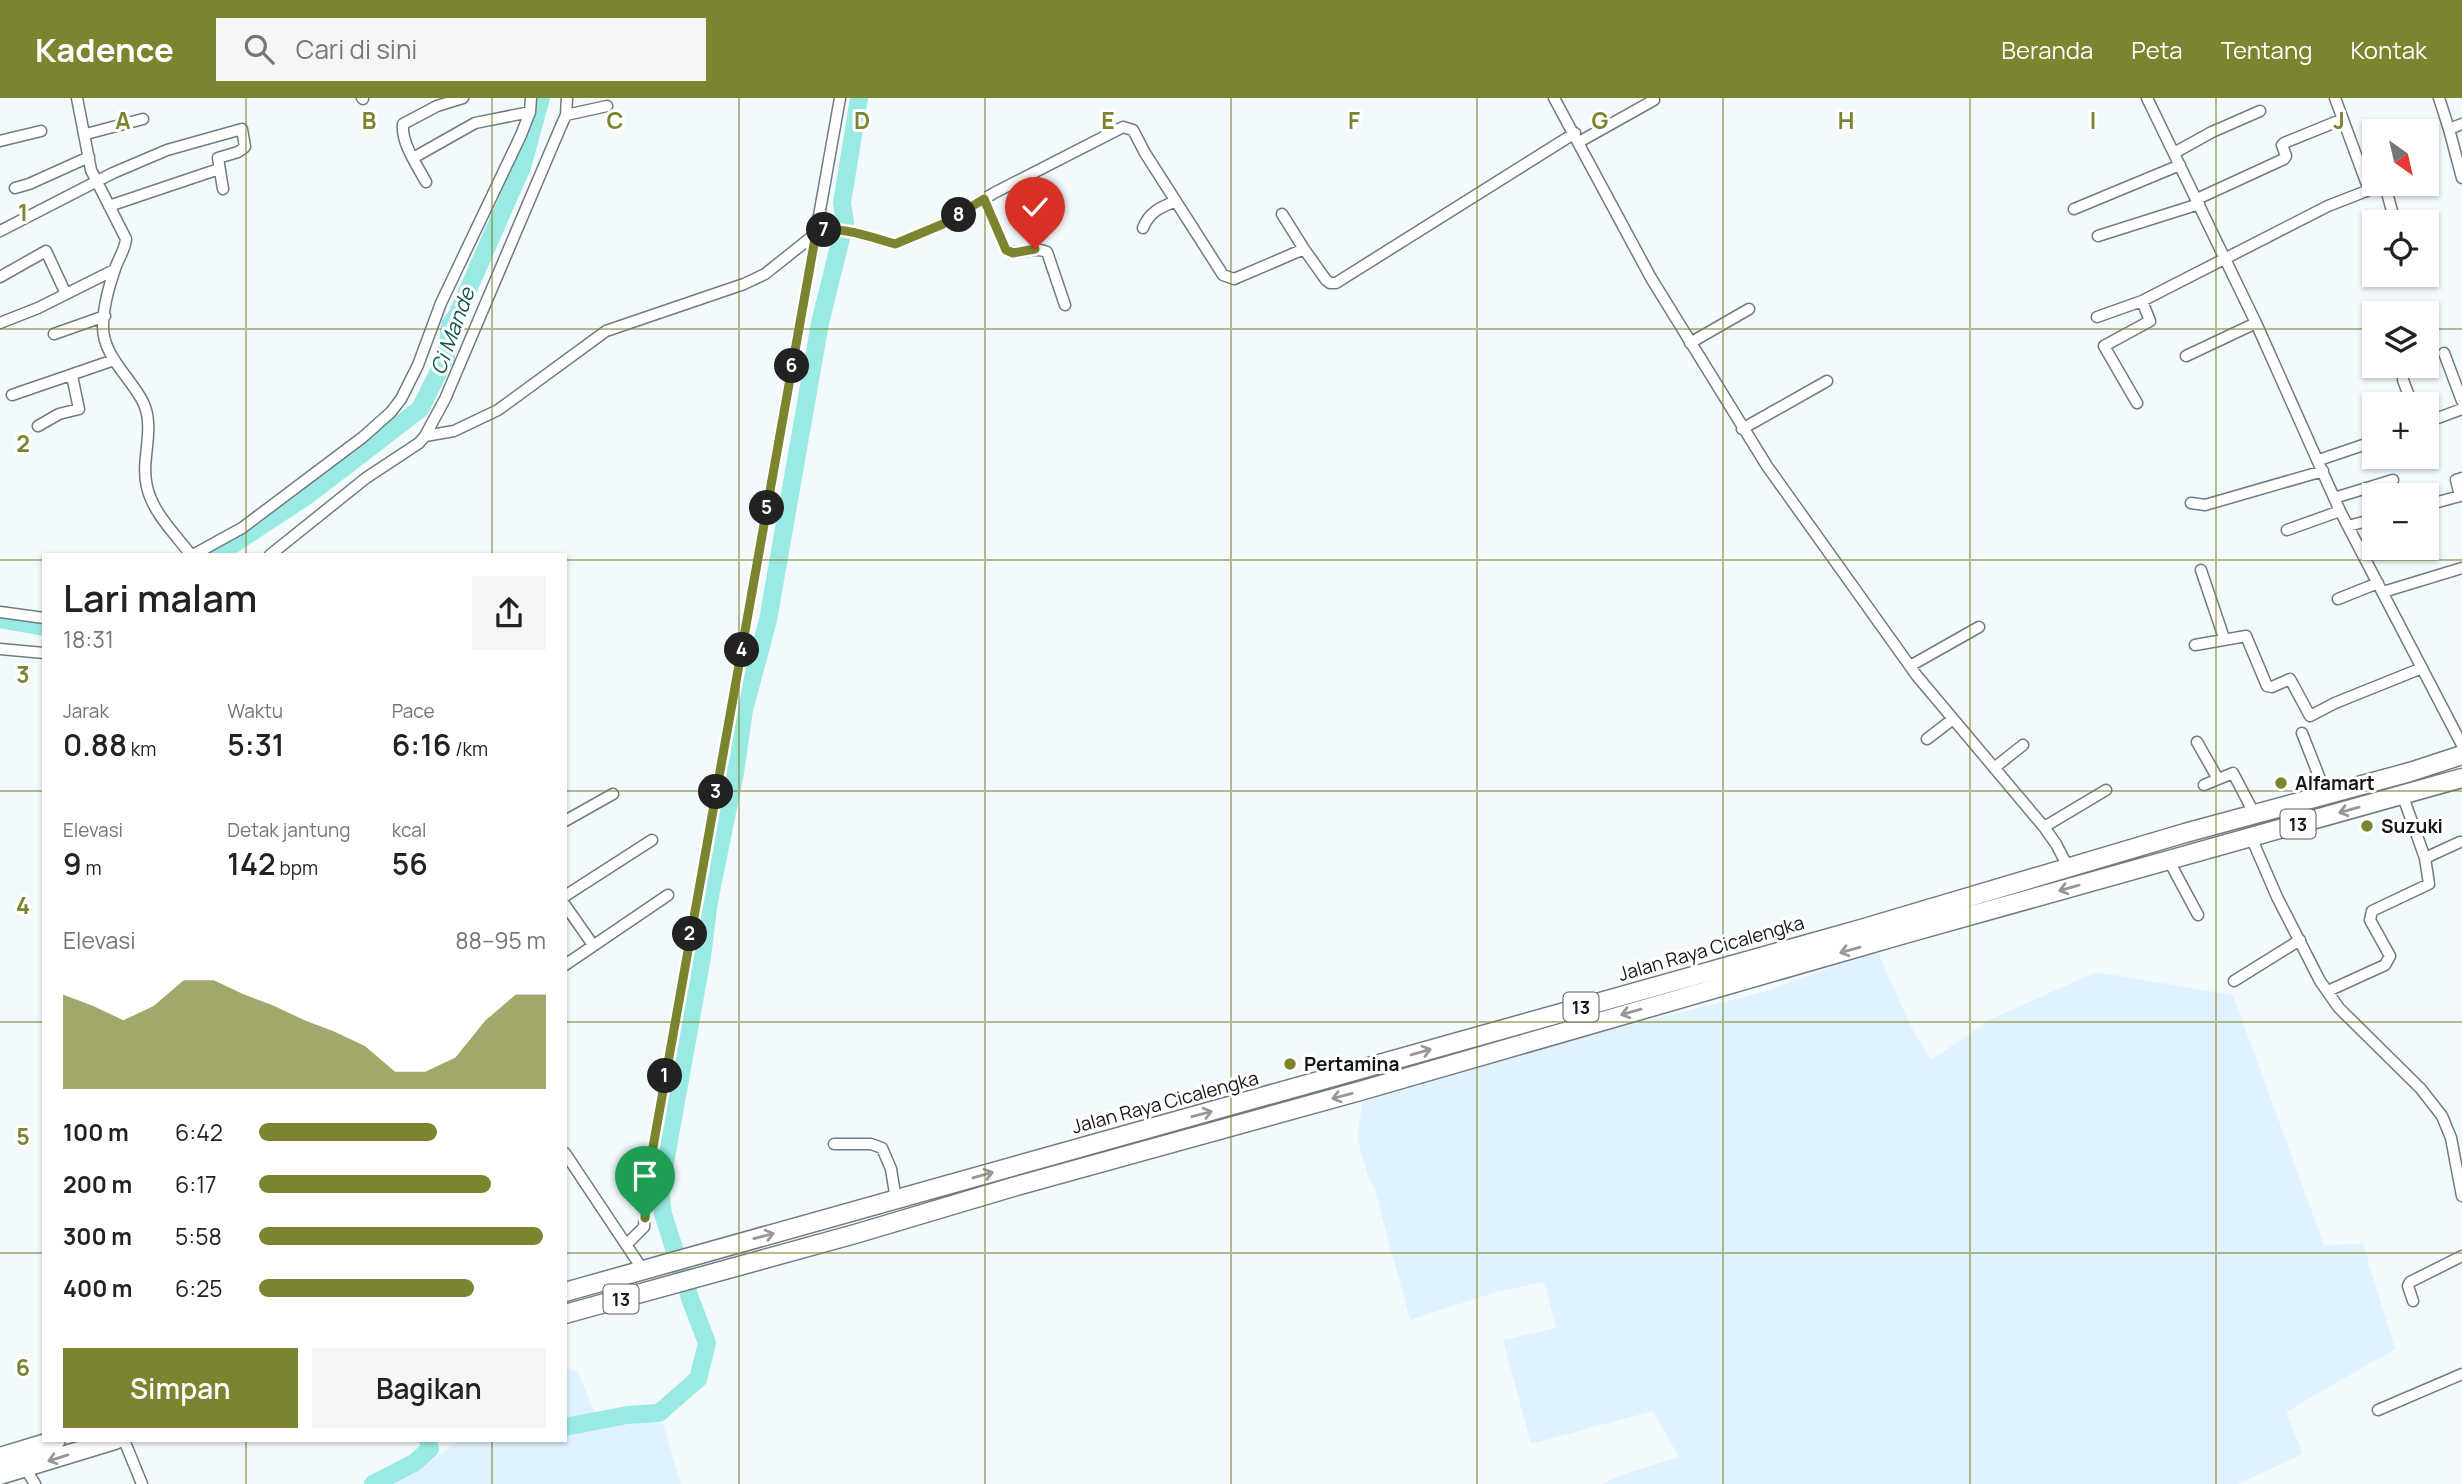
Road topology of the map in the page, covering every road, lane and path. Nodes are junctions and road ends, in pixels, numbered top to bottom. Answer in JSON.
{"nodes":[{"id":1,"x":77,"y":98,"type":"edge"},
{"id":2,"x":425,"y":98,"type":"edge"},
{"id":3,"x":463,"y":98,"type":"edge"},
{"id":4,"x":531,"y":98,"type":"edge"},
{"id":5,"x":567,"y":98,"type":"edge"},
{"id":6,"x":840,"y":98,"type":"edge"},
{"id":7,"x":1554,"y":98,"type":"edge"},
{"id":8,"x":2147,"y":98,"type":"edge"},
{"id":9,"x":2335,"y":98,"type":"edge"},
{"id":10,"x":2439,"y":98,"type":"edge"},
{"id":11,"x":1654,"y":100,"type":"edge"},
{"id":12,"x":607,"y":106,"type":"dead end"},
{"id":13,"x":430,"y":110,"type":"junction"},
{"id":14,"x":2260,"y":111,"type":"dead end"},
{"id":15,"x":530,"y":112,"type":"junction"},
{"id":16,"x":566,"y":115,"type":"junction"},
{"id":17,"x":143,"y":119,"type":"dead end"},
{"id":18,"x":2343,"y":119,"type":"junction"},
{"id":19,"x":2462,"y":124,"type":"edge"},
{"id":20,"x":2449,"y":129,"type":"junction"},
{"id":21,"x":41,"y":131,"type":"dead end"},
{"id":22,"x":86,"y":134,"type":"junction"},
{"id":23,"x":1577,"y":138,"type":"junction"},
{"id":24,"x":0,"y":141,"type":"edge"},
{"id":25,"x":2174,"y":153,"type":"junction"},
{"id":26,"x":89,"y":157,"type":"junction"},
{"id":27,"x":413,"y":158,"type":"junction"},
{"id":28,"x":2180,"y":165,"type":"junction"},
{"id":29,"x":219,"y":169,"type":"junction"},
{"id":30,"x":2362,"y":171,"type":"edge"},
{"id":31,"x":2461,"y":172,"type":"edge"},
{"id":32,"x":96,"y":182,"type":"junction"},
{"id":33,"x":426,"y":182,"type":"dead end"},
{"id":34,"x":15,"y":188,"type":"dead end"},
{"id":35,"x":223,"y":189,"type":"dead end"},
{"id":36,"x":2362,"y":193,"type":"edge"},
{"id":37,"x":984,"y":199,"type":"junction"},
{"id":38,"x":1176,"y":201,"type":"junction"},
{"id":39,"x":2198,"y":202,"type":"junction"},
{"id":40,"x":109,"y":206,"type":"junction"},
{"id":41,"x":2074,"y":209,"type":"dead end"},
{"id":42,"x":1282,"y":215,"type":"dead end"},
{"id":43,"x":1143,"y":228,"type":"dead end"},
{"id":44,"x":0,"y":231,"type":"edge"},
{"id":45,"x":820,"y":231,"type":"junction"},
{"id":46,"x":2098,"y":236,"type":"dead end"},
{"id":47,"x":1304,"y":249,"type":"junction"},
{"id":48,"x":2224,"y":257,"type":"junction"},
{"id":49,"x":114,"y":270,"type":"junction"},
{"id":50,"x":0,"y":276,"type":"edge"},
{"id":51,"x":66,"y":294,"type":"junction"},
{"id":52,"x":2142,"y":301,"type":"junction"},
{"id":53,"x":1065,"y":305,"type":"dead end"},
{"id":54,"x":1749,"y":310,"type":"dead end"},
{"id":55,"x":105,"y":316,"type":"junction"},
{"id":56,"x":2097,"y":317,"type":"dead end"},
{"id":57,"x":0,"y":323,"type":"edge"},
{"id":58,"x":2256,"y":323,"type":"junction"},
{"id":59,"x":54,"y":334,"type":"dead end"},
{"id":60,"x":1690,"y":343,"type":"junction"},
{"id":61,"x":2444,"y":353,"type":"dead end"},
{"id":62,"x":2186,"y":356,"type":"dead end"},
{"id":63,"x":114,"y":360,"type":"junction"},
{"id":64,"x":72,"y":376,"type":"junction"},
{"id":65,"x":2403,"y":380,"type":"dead end"},
{"id":66,"x":1827,"y":381,"type":"dead end"},
{"id":67,"x":2408,"y":392,"type":"edge"},
{"id":68,"x":12,"y":396,"type":"dead end"},
{"id":69,"x":2462,"y":401,"type":"edge"},
{"id":70,"x":2137,"y":403,"type":"dead end"},
{"id":71,"x":2462,"y":409,"type":"edge"},
{"id":72,"x":2439,"y":418,"type":"edge"},
{"id":73,"x":38,"y":426,"type":"dead end"},
{"id":74,"x":1742,"y":429,"type":"junction"},
{"id":75,"x":425,"y":436,"type":"junction"},
{"id":76,"x":2362,"y":445,"type":"edge"},
{"id":77,"x":2319,"y":460,"type":"junction"},
{"id":78,"x":2323,"y":471,"type":"junction"},
{"id":79,"x":2462,"y":478,"type":"edge"},
{"id":80,"x":2393,"y":480,"type":"dead end"},
{"id":81,"x":2334,"y":498,"type":"junction"},
{"id":82,"x":2439,"y":502,"type":"edge"},
{"id":83,"x":2191,"y":503,"type":"dead end"},
{"id":84,"x":2340,"y":511,"type":"junction"},
{"id":85,"x":2362,"y":522,"type":"edge"},
{"id":86,"x":2348,"y":526,"type":"junction"},
{"id":87,"x":2287,"y":530,"type":"dead end"},
{"id":88,"x":191,"y":553,"type":"edge"},
{"id":89,"x":196,"y":553,"type":"edge"},
{"id":90,"x":272,"y":553,"type":"edge"},
{"id":91,"x":2462,"y":568,"type":"edge"},
{"id":92,"x":2201,"y":570,"type":"dead end"},
{"id":93,"x":2380,"y":588,"type":"junction"},
{"id":94,"x":2338,"y":599,"type":"dead end"},
{"id":95,"x":0,"y":612,"type":"edge"},
{"id":96,"x":42,"y":618,"type":"edge"},
{"id":97,"x":1979,"y":627,"type":"dead end"},
{"id":98,"x":2224,"y":638,"type":"junction"},
{"id":99,"x":2195,"y":645,"type":"dead end"},
{"id":100,"x":0,"y":649,"type":"edge"},
{"id":101,"x":42,"y":653,"type":"edge"},
{"id":102,"x":1910,"y":666,"type":"junction"},
{"id":103,"x":2422,"y":668,"type":"junction"},
{"id":104,"x":1953,"y":719,"type":"junction"},
{"id":105,"x":2302,"y":733,"type":"dead end"},
{"id":106,"x":1927,"y":739,"type":"dead end"},
{"id":107,"x":2197,"y":742,"type":"dead end"},
{"id":108,"x":2023,"y":745,"type":"dead end"},
{"id":109,"x":2462,"y":745,"type":"edge"},
{"id":110,"x":2462,"y":755,"type":"edge"},
{"id":111,"x":1994,"y":768,"type":"junction"},
{"id":112,"x":2462,"y":778,"type":"edge"},
{"id":113,"x":2218,"y":779,"type":"junction"},
{"id":114,"x":2204,"y":785,"type":"dead end"},
{"id":115,"x":2106,"y":790,"type":"dead end"},
{"id":116,"x":613,"y":794,"type":"dead end"},
{"id":117,"x":2326,"y":794,"type":"junction"},
{"id":118,"x":2402,"y":794,"type":"junction"},
{"id":119,"x":2255,"y":815,"type":"junction"},
{"id":120,"x":567,"y":820,"type":"edge"},
{"id":121,"x":2044,"y":827,"type":"junction"},
{"id":122,"x":2185,"y":833,"type":"junction"},
{"id":123,"x":2250,"y":837,"type":"junction"},
{"id":124,"x":652,"y":840,"type":"dead end"},
{"id":125,"x":2460,"y":842,"type":"dead end"},
{"id":126,"x":2190,"y":855,"type":"junction"},
{"id":127,"x":2425,"y":858,"type":"junction"},
{"id":128,"x":2169,"y":861,"type":"junction"},
{"id":129,"x":2068,"y":867,"type":"junction"},
{"id":130,"x":567,"y":895,"type":"edge"},
{"id":131,"x":668,"y":895,"type":"dead end"},
{"id":132,"x":567,"y":908,"type":"edge"},
{"id":133,"x":2198,"y":915,"type":"dead end"},
{"id":134,"x":2300,"y":940,"type":"junction"},
{"id":135,"x":593,"y":945,"type":"junction"},
{"id":136,"x":567,"y":964,"type":"edge"},
{"id":137,"x":2234,"y":981,"type":"dead end"},
{"id":138,"x":2328,"y":991,"type":"junction"},
{"id":139,"x":834,"y":1144,"type":"dead end"},
{"id":140,"x":567,"y":1156,"type":"edge"},
{"id":141,"x":2462,"y":1196,"type":"edge"},
{"id":142,"x":896,"y":1200,"type":"junction"},
{"id":143,"x":626,"y":1245,"type":"junction"},
{"id":144,"x":2462,"y":1256,"type":"edge"},
{"id":145,"x":643,"y":1270,"type":"junction"},
{"id":146,"x":567,"y":1291,"type":"edge"},
{"id":147,"x":2413,"y":1301,"type":"dead end"},
{"id":148,"x":567,"y":1313,"type":"edge"},
{"id":149,"x":2462,"y":1374,"type":"edge"},
{"id":150,"x":2378,"y":1410,"type":"dead end"},
{"id":151,"x":49,"y":1442,"type":"edge"},
{"id":152,"x":109,"y":1442,"type":"edge"},
{"id":153,"x":125,"y":1442,"type":"edge"},
{"id":154,"x":0,"y":1457,"type":"edge"},
{"id":155,"x":25,"y":1468,"type":"junction"},
{"id":156,"x":0,"y":1475,"type":"edge"},
{"id":157,"x":35,"y":1484,"type":"edge"},
{"id":158,"x":142,"y":1484,"type":"edge"}],
"edges":[{"from":1,"to":22,"type":"street"},
{"from":2,"to":13,"type":"street"},
{"from":3,"to":13,"type":"street"},
{"from":4,"to":15,"type":"street"},
{"from":5,"to":16,"type":"street"},
{"from":6,"to":45,"type":"street"},
{"from":7,"to":23,"type":"street"},
{"from":8,"to":25,"type":"street"},
{"from":9,"to":18,"type":"street"},
{"from":10,"to":20,"type":"street"},
{"from":11,"to":23,"type":"street"},
{"from":12,"to":16,"type":"street"},
{"from":13,"to":27,"type":"street"},
{"from":14,"to":25,"type":"street"},
{"from":15,"to":27,"type":"street"},
{"from":15,"to":89,"type":"street"},
{"from":16,"to":75,"type":"street"},
{"from":17,"to":22,"type":"street"},
{"from":18,"to":30,"type":"street"},
{"from":18,"to":39,"type":"street"},
{"from":19,"to":20,"type":"street"},
{"from":20,"to":31,"type":"street"},
{"from":21,"to":24,"type":"street"},
{"from":22,"to":26,"type":"street"},
{"from":23,"to":47,"type":"street"},
{"from":23,"to":60,"type":"street"},
{"from":25,"to":28,"type":"street"},
{"from":26,"to":32,"type":"street"},
{"from":26,"to":34,"type":"street"},
{"from":27,"to":33,"type":"street"},
{"from":28,"to":39,"type":"street"},
{"from":28,"to":41,"type":"street"},
{"from":29,"to":32,"type":"street"},
{"from":29,"to":35,"type":"street"},
{"from":29,"to":40,"type":"street"},
{"from":32,"to":40,"type":"street"},
{"from":32,"to":44,"type":"street"},
{"from":36,"to":48,"type":"street"},
{"from":37,"to":38,"type":"street"},
{"from":37,"to":45,"type":"street"},
{"from":37,"to":53,"type":"street"},
{"from":38,"to":43,"type":"street"},
{"from":38,"to":47,"type":"street"},
{"from":39,"to":46,"type":"street"},
{"from":39,"to":48,"type":"street"},
{"from":40,"to":49,"type":"street"},
{"from":42,"to":47,"type":"street"},
{"from":45,"to":75,"type":"street"},
{"from":45,"to":143,"type":"street"},
{"from":48,"to":52,"type":"street"},
{"from":48,"to":58,"type":"street"},
{"from":49,"to":51,"type":"street"},
{"from":49,"to":55,"type":"street"},
{"from":50,"to":51,"type":"street"},
{"from":51,"to":57,"type":"street"},
{"from":52,"to":56,"type":"street"},
{"from":52,"to":70,"type":"street"},
{"from":54,"to":60,"type":"street"},
{"from":55,"to":59,"type":"street"},
{"from":55,"to":63,"type":"street"},
{"from":58,"to":62,"type":"street"},
{"from":58,"to":77,"type":"street"},
{"from":60,"to":74,"type":"street"},
{"from":61,"to":69,"type":"street"},
{"from":63,"to":64,"type":"street"},
{"from":63,"to":88,"type":"street"},
{"from":64,"to":68,"type":"street"},
{"from":64,"to":73,"type":"street"},
{"from":65,"to":67,"type":"street"},
{"from":66,"to":74,"type":"street"},
{"from":71,"to":72,"type":"street"},
{"from":74,"to":102,"type":"street"},
{"from":75,"to":90,"type":"street"},
{"from":76,"to":77,"type":"street"},
{"from":77,"to":78,"type":"street"},
{"from":78,"to":81,"type":"street"},
{"from":78,"to":83,"type":"street"},
{"from":79,"to":82,"type":"street"},
{"from":80,"to":81,"type":"street"},
{"from":81,"to":84,"type":"street"},
{"from":84,"to":86,"type":"street"},
{"from":84,"to":87,"type":"street"},
{"from":85,"to":86,"type":"street"},
{"from":86,"to":93,"type":"street"},
{"from":91,"to":93,"type":"street"},
{"from":92,"to":98,"type":"street"},
{"from":93,"to":94,"type":"street"},
{"from":93,"to":103,"type":"street"},
{"from":95,"to":96,"type":"street"},
{"from":97,"to":102,"type":"street"},
{"from":98,"to":99,"type":"street"},
{"from":98,"to":103,"type":"street"},
{"from":100,"to":101,"type":"street"},
{"from":102,"to":104,"type":"street"},
{"from":103,"to":109,"type":"street"},
{"from":104,"to":106,"type":"street"},
{"from":104,"to":111,"type":"street"},
{"from":105,"to":117,"type":"street"},
{"from":107,"to":113,"type":"street"},
{"from":108,"to":111,"type":"street"},
{"from":110,"to":117,"type":"highway","name":"Jalan Raya Cicalengka","number":"13"},
{"from":111,"to":121,"type":"street"},
{"from":112,"to":118,"type":"highway","name":"Jalan Raya Cicalengka","number":"13"},
{"from":113,"to":114,"type":"street"},
{"from":113,"to":119,"type":"street"},
{"from":115,"to":121,"type":"street"},
{"from":116,"to":120,"type":"street"},
{"from":117,"to":119,"type":"highway","name":"Jalan Raya Cicalengka","number":"13"},
{"from":118,"to":123,"type":"highway","name":"Jalan Raya Cicalengka","number":"13","one_way":true},
{"from":118,"to":127,"type":"street"},
{"from":119,"to":122,"type":"highway","name":"Jalan Raya Cicalengka","number":"13"},
{"from":121,"to":129,"type":"street"},
{"from":122,"to":126,"type":"highway"},
{"from":122,"to":129,"type":"highway","name":"Jalan Raya Cicalengka","number":"13"},
{"from":123,"to":126,"type":"highway","name":"Jalan Raya Cicalengka","number":"13"},
{"from":123,"to":134,"type":"street"},
{"from":124,"to":130,"type":"street"},
{"from":125,"to":127,"type":"street"},
{"from":126,"to":128,"type":"highway","name":"Jalan Raya Cicalengka","number":"13"},
{"from":127,"to":138,"type":"street"},
{"from":128,"to":133,"type":"street"},
{"from":128,"to":148,"type":"highway","name":"Jalan Raya Cicalengka","number":"13","one_way":true},
{"from":142,"to":129,"type":"highway","name":"Jalan Raya Cicalengka","number":"13","one_way":true},
{"from":131,"to":135,"type":"street"},
{"from":132,"to":135,"type":"street"},
{"from":134,"to":137,"type":"street"},
{"from":134,"to":138,"type":"street"},
{"from":135,"to":136,"type":"street"},
{"from":138,"to":141,"type":"street"},
{"from":139,"to":142,"type":"street"},
{"from":140,"to":143,"type":"street"},
{"from":145,"to":142,"type":"highway","name":"Jalan Raya Cicalengka","number":"13","one_way":true},
{"from":143,"to":145,"type":"street"},
{"from":144,"to":147,"type":"street"},
{"from":145,"to":146,"type":"highway","name":"Jalan Raya Cicalengka","number":"13"},
{"from":149,"to":150,"type":"street"},
{"from":151,"to":154,"type":"highway"},
{"from":152,"to":155,"type":"highway","one_way":true},
{"from":153,"to":158,"type":"street"},
{"from":155,"to":156,"type":"highway"},
{"from":155,"to":157,"type":"street"}]}
